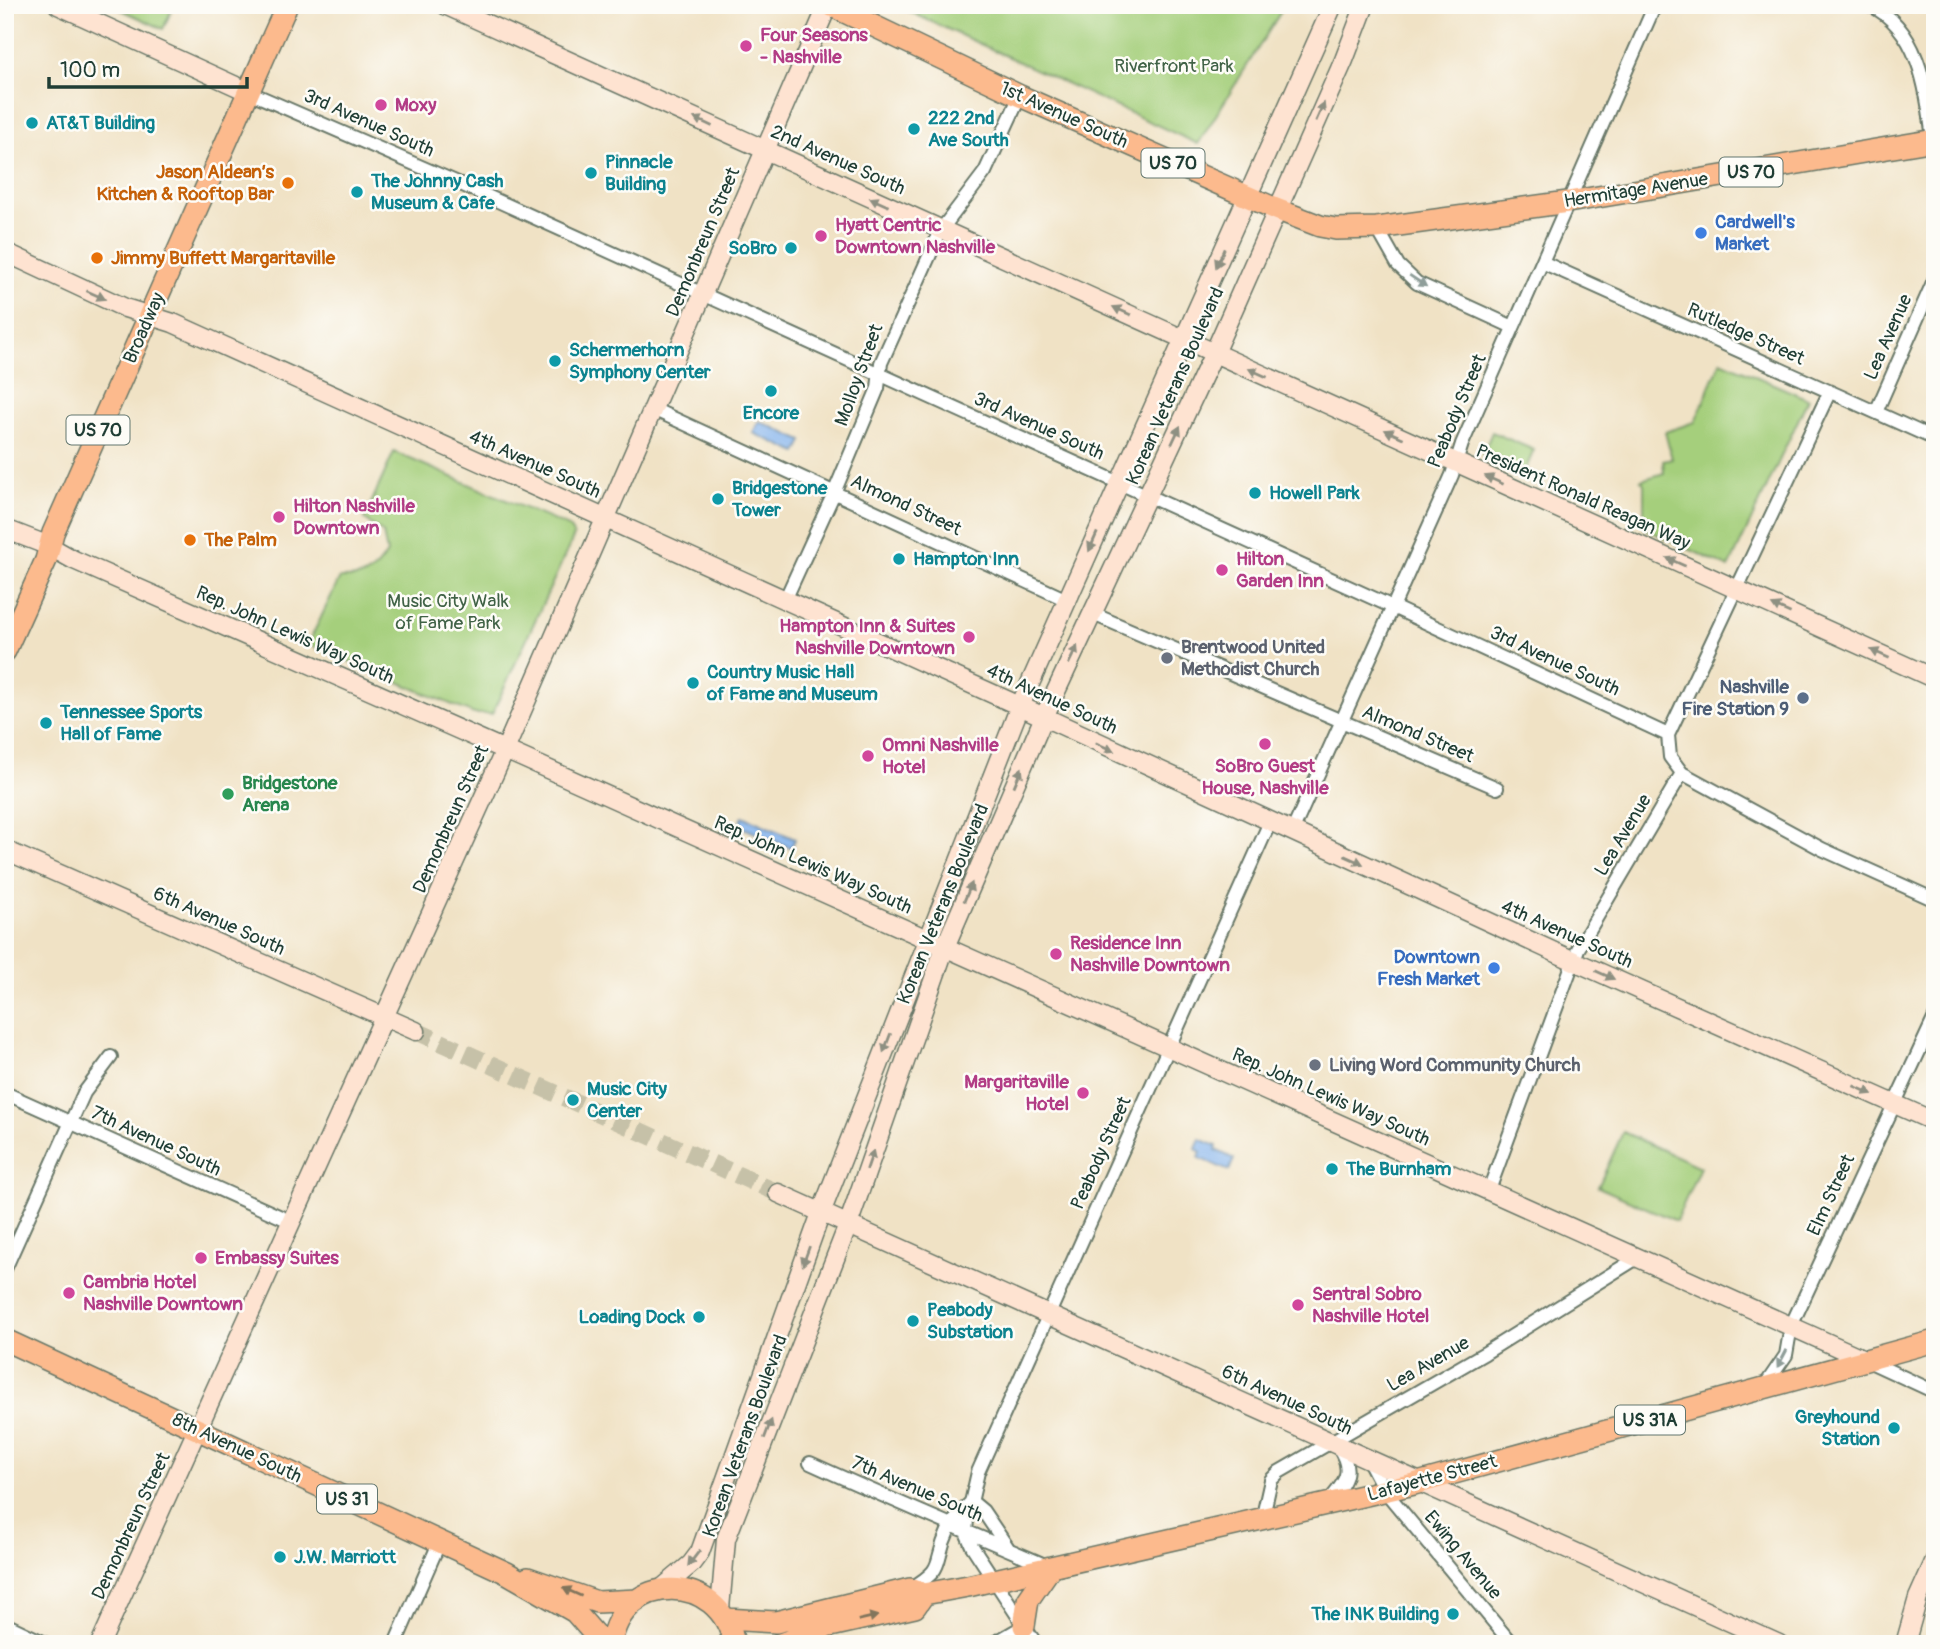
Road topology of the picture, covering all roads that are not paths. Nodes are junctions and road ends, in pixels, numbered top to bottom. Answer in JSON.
{"nodes":[{"id":1,"x":58,"y":5,"type":"edge"},
{"id":2,"x":287,"y":5,"type":"edge"},
{"id":3,"x":445,"y":5,"type":"edge"},
{"id":4,"x":829,"y":5,"type":"edge"},
{"id":5,"x":1333,"y":5,"type":"edge"},
{"id":6,"x":1365,"y":5,"type":"edge"},
{"id":7,"x":1655,"y":5,"type":"edge"},
{"id":8,"x":1870,"y":5,"type":"edge"},
{"id":9,"x":249,"y":92,"type":"junction"},
{"id":10,"x":1020,"y":96,"type":"junction"},
{"id":11,"x":1934,"y":144,"type":"edge"},
{"id":12,"x":765,"y":151,"type":"junction"},
{"id":13,"x":1249,"y":196,"type":"junction"},
{"id":14,"x":1568,"y":202,"type":"junction"},
{"id":15,"x":1276,"y":209,"type":"junction"},
{"id":16,"x":1377,"y":228,"type":"junction"},
{"id":17,"x":941,"y":230,"type":"junction"},
{"id":18,"x":5,"y":252,"type":"edge"},
{"id":19,"x":1542,"y":262,"type":"junction"},
{"id":20,"x":1935,"y":278,"type":"edge"},
{"id":21,"x":702,"y":295,"type":"junction"},
{"id":22,"x":149,"y":316,"type":"junction"},
{"id":23,"x":1513,"y":327,"type":"junction"},
{"id":24,"x":1184,"y":339,"type":"junction"},
{"id":25,"x":1214,"y":353,"type":"junction"},
{"id":26,"x":879,"y":376,"type":"junction"},
{"id":27,"x":1829,"y":393,"type":"junction"},
{"id":28,"x":653,"y":409,"type":"junction"},
{"id":29,"x":1876,"y":412,"type":"junction"},
{"id":30,"x":1935,"y":439,"type":"edge"},
{"id":31,"x":1456,"y":463,"type":"junction"},
{"id":32,"x":1118,"y":483,"type":"junction"},
{"id":33,"x":834,"y":493,"type":"junction"},
{"id":34,"x":1147,"y":497,"type":"junction"},
{"id":35,"x":606,"y":519,"type":"junction"},
{"id":36,"x":5,"y":529,"type":"edge"},
{"id":37,"x":49,"y":546,"type":"junction"},
{"id":38,"x":1738,"y":590,"type":"junction"},
{"id":39,"x":785,"y":600,"type":"junction"},
{"id":40,"x":1067,"y":600,"type":"junction"},
{"id":41,"x":1393,"y":607,"type":"junction"},
{"id":42,"x":1093,"y":614,"type":"junction"},
{"id":43,"x":5,"y":651,"type":"edge"},
{"id":44,"x":1935,"y":679,"type":"edge"},
{"id":45,"x":1020,"y":706,"type":"junction"},
{"id":46,"x":1044,"y":717,"type":"junction"},
{"id":47,"x":1340,"y":721,"type":"junction"},
{"id":48,"x":1668,"y":735,"type":"junction"},
{"id":49,"x":505,"y":750,"type":"junction"},
{"id":50,"x":1682,"y":773,"type":"junction"},
{"id":51,"x":1497,"y":788,"type":"dead end"},
{"id":52,"x":1270,"y":822,"type":"junction"},
{"id":53,"x":1292,"y":832,"type":"junction"},
{"id":54,"x":5,"y":850,"type":"edge"},
{"id":55,"x":1935,"y":900,"type":"edge"},
{"id":56,"x":927,"y":939,"type":"junction"},
{"id":57,"x":945,"y":947,"type":"junction"},
{"id":58,"x":1574,"y":961,"type":"junction"},
{"id":59,"x":385,"y":1016,"type":"junction"},
{"id":60,"x":1935,"y":1017,"type":"edge"},
{"id":61,"x":416,"y":1031,"type":"tunnel mouth"},
{"id":62,"x":1168,"y":1047,"type":"junction"},
{"id":63,"x":111,"y":1057,"type":"dead end"},
{"id":64,"x":5,"y":1093,"type":"edge"},
{"id":65,"x":1895,"y":1104,"type":"junction"},
{"id":66,"x":1935,"y":1122,"type":"edge"},
{"id":67,"x":70,"y":1123,"type":"junction"},
{"id":68,"x":1489,"y":1191,"type":"junction"},
{"id":69,"x":778,"y":1193,"type":"tunnel mouth"},
{"id":70,"x":821,"y":1213,"type":"junction"},
{"id":71,"x":292,"y":1222,"type":"junction"},
{"id":72,"x":848,"y":1225,"type":"junction"},
{"id":73,"x":1637,"y":1258,"type":"junction"},
{"id":74,"x":5,"y":1269,"type":"edge"},
{"id":75,"x":1048,"y":1314,"type":"junction"},
{"id":76,"x":1791,"y":1326,"type":"junction"},
{"id":77,"x":5,"y":1340,"type":"edge"},
{"id":78,"x":1935,"y":1341,"type":"edge"},
{"id":79,"x":1866,"y":1360,"type":"junction"},
{"id":80,"x":1763,"y":1388,"type":"junction"},
{"id":81,"x":1935,"y":1392,"type":"edge"},
{"id":82,"x":198,"y":1429,"type":"junction"},
{"id":83,"x":1334,"y":1445,"type":"junction"},
{"id":84,"x":1369,"y":1461,"type":"junction"},
{"id":85,"x":810,"y":1463,"type":"dead end"},
{"id":86,"x":1420,"y":1483,"type":"junction"},
{"id":87,"x":1385,"y":1491,"type":"junction"},
{"id":88,"x":971,"y":1502,"type":"junction"},
{"id":89,"x":1325,"y":1505,"type":"junction"},
{"id":90,"x":1262,"y":1520,"type":"junction"},
{"id":91,"x":949,"y":1527,"type":"junction"},
{"id":92,"x":966,"y":1532,"type":"junction"},
{"id":93,"x":440,"y":1541,"type":"junction"},
{"id":94,"x":1009,"y":1549,"type":"junction"},
{"id":95,"x":1935,"y":1559,"type":"edge"},
{"id":96,"x":1051,"y":1567,"type":"junction"},
{"id":97,"x":507,"y":1573,"type":"junction"},
{"id":98,"x":994,"y":1581,"type":"junction"},
{"id":99,"x":660,"y":1590,"type":"junction"},
{"id":100,"x":917,"y":1591,"type":"junction"},
{"id":101,"x":637,"y":1600,"type":"junction"},
{"id":102,"x":723,"y":1614,"type":"junction"},
{"id":103,"x":5,"y":1624,"type":"edge"},
{"id":104,"x":1024,"y":1626,"type":"junction"},
{"id":105,"x":47,"y":1644,"type":"edge"},
{"id":106,"x":100,"y":1644,"type":"edge"},
{"id":107,"x":395,"y":1644,"type":"edge"},
{"id":108,"x":603,"y":1644,"type":"edge"},
{"id":109,"x":611,"y":1644,"type":"edge"},
{"id":110,"x":734,"y":1644,"type":"edge"},
{"id":111,"x":780,"y":1644,"type":"edge"},
{"id":112,"x":993,"y":1644,"type":"edge"},
{"id":113,"x":1036,"y":1644,"type":"edge"},
{"id":114,"x":1512,"y":1644,"type":"edge"},
{"id":115,"x":1779,"y":1644,"type":"edge"},
{"id":116,"x":1905,"y":1644,"type":"edge"}],
"edges":[{"from":1,"to":9,"type":"street"},
{"from":2,"to":9,"type":"main road","name":"Broadway","number":"US 70"},
{"from":12,"to":3,"type":"street","name":"2nd Avenue South","one_way":true},
{"from":4,"to":10,"type":"main road","name":"1st Avenue South","number":"US 70"},
{"from":4,"to":12,"type":"street","name":"Demonbreun Street"},
{"from":5,"to":13,"type":"street","name":"Korean Veterans Boulevard"},
{"from":15,"to":6,"type":"street","name":"Korean Veterans Boulevard","one_way":true},
{"from":7,"to":14,"type":"street","name":"Peabody Street"},
{"from":8,"to":11,"type":"street"},
{"from":9,"to":21,"type":"street","name":"3rd Avenue South"},
{"from":9,"to":22,"type":"main road","name":"Broadway","number":"US 70"},
{"from":10,"to":13,"type":"main road","name":"1st Avenue South","number":"US 70"},
{"from":10,"to":17,"type":"street","name":"Molloy Street"},
{"from":11,"to":14,"type":"main road","name":"Hermitage Avenue","number":"US 70"},
{"from":17,"to":12,"type":"street","name":"2nd Avenue South","one_way":true},
{"from":12,"to":21,"type":"street","name":"Demonbreun Street"},
{"from":13,"to":15,"type":"main road","name":"1st Avenue South","number":"US 70"},
{"from":13,"to":24,"type":"street","name":"Korean Veterans Boulevard","one_way":true},
{"from":14,"to":16,"type":"main road","name":"Hermitage Avenue","number":"US 70"},
{"from":14,"to":19,"type":"street","name":"Peabody Street"},
{"from":15,"to":16,"type":"main road","name":"1st Avenue South","number":"US 70"},
{"from":15,"to":25,"type":"street","name":"Korean Veterans Boulevard"},
{"from":16,"to":23,"type":"street","one_way":true},
{"from":24,"to":17,"type":"street","name":"2nd Avenue South","one_way":true},
{"from":17,"to":26,"type":"street","name":"Molloy Street"},
{"from":18,"to":22,"type":"street","name":"4th Avenue South","one_way":true},
{"from":19,"to":23,"type":"street","name":"Peabody Street"},
{"from":19,"to":27,"type":"street","name":"Rutledge Street"},
{"from":20,"to":29,"type":"street","name":"Lea Avenue"},
{"from":21,"to":26,"type":"street","name":"3rd Avenue South"},
{"from":21,"to":28,"type":"street","name":"Demonbreun Street"},
{"from":22,"to":35,"type":"street","name":"4th Avenue South"},
{"from":22,"to":37,"type":"main road","name":"Broadway","number":"US 70"},
{"from":23,"to":31,"type":"street","name":"Peabody Street"},
{"from":24,"to":25,"type":"street","name":"2nd Avenue South"},
{"from":24,"to":32,"type":"street","name":"Korean Veterans Boulevard"},
{"from":31,"to":25,"type":"street","name":"President Ronald Reagan Way","one_way":true},
{"from":34,"to":25,"type":"street","name":"Korean Veterans Boulevard","one_way":true},
{"from":26,"to":32,"type":"street","name":"3rd Avenue South"},
{"from":26,"to":33,"type":"street","name":"Molloy Street"},
{"from":27,"to":29,"type":"street","name":"Rutledge Street"},
{"from":27,"to":38,"type":"street"},
{"from":28,"to":33,"type":"street","name":"Almond Street"},
{"from":28,"to":35,"type":"street","name":"Demonbreun Street"},
{"from":29,"to":30,"type":"street","name":"Rutledge Street"},
{"from":38,"to":31,"type":"street","name":"President Ronald Reagan Way","one_way":true},
{"from":31,"to":41,"type":"street","name":"Peabody Street"},
{"from":32,"to":34,"type":"street","name":"3rd Avenue South"},
{"from":32,"to":40,"type":"street","name":"Korean Veterans Boulevard","one_way":true},
{"from":33,"to":39,"type":"street","name":"Molloy Street"},
{"from":33,"to":40,"type":"street","name":"Almond Street"},
{"from":34,"to":41,"type":"street","name":"3rd Avenue South"},
{"from":34,"to":42,"type":"street","name":"Korean Veterans Boulevard"},
{"from":35,"to":39,"type":"street","name":"4th Avenue South"},
{"from":35,"to":49,"type":"street","name":"Demonbreun Street"},
{"from":36,"to":37,"type":"street","name":"Rep. John Lewis Way South"},
{"from":37,"to":43,"type":"main road","name":"Broadway","number":"US 70"},
{"from":37,"to":49,"type":"street","name":"Rep. John Lewis Way South"},
{"from":44,"to":38,"type":"street","name":"President Ronald Reagan Way","one_way":true},
{"from":38,"to":48,"type":"street"},
{"from":39,"to":45,"type":"street","name":"4th Avenue South"},
{"from":40,"to":45,"type":"street","name":"Korean Veterans Boulevard"},
{"from":41,"to":47,"type":"street","name":"Peabody Street"},
{"from":41,"to":48,"type":"street","name":"3rd Avenue South"},
{"from":46,"to":42,"type":"street","name":"Korean Veterans Boulevard","one_way":true},
{"from":42,"to":47,"type":"street","name":"Almond Street"},
{"from":45,"to":46,"type":"street","name":"4th Avenue South"},
{"from":45,"to":56,"type":"street","name":"Korean Veterans Boulevard"},
{"from":46,"to":52,"type":"street","name":"4th Avenue South","one_way":true},
{"from":57,"to":46,"type":"street","name":"Korean Veterans Boulevard","one_way":true},
{"from":47,"to":51,"type":"street","name":"Almond Street"},
{"from":47,"to":53,"type":"street","name":"Peabody Street"},
{"from":48,"to":50,"type":"street"},
{"from":49,"to":56,"type":"street","name":"Rep. John Lewis Way South"},
{"from":49,"to":59,"type":"street","name":"Demonbreun Street"},
{"from":50,"to":55,"type":"street"},
{"from":50,"to":58,"type":"street","name":"Lea Avenue"},
{"from":52,"to":53,"type":"street","name":"4th Avenue South"},
{"from":52,"to":62,"type":"street","name":"Peabody Street"},
{"from":53,"to":58,"type":"street","name":"4th Avenue South","one_way":true},
{"from":54,"to":59,"type":"street","name":"6th Avenue South"},
{"from":56,"to":57,"type":"street","name":"Rep. John Lewis Way South"},
{"from":56,"to":70,"type":"street","name":"Korean Veterans Boulevard","one_way":true},
{"from":57,"to":62,"type":"street","name":"Rep. John Lewis Way South"},
{"from":72,"to":57,"type":"street","name":"Korean Veterans Boulevard","one_way":true},
{"from":58,"to":65,"type":"street","name":"4th Avenue South","one_way":true},
{"from":58,"to":68,"type":"street","name":"Lea Avenue"},
{"from":59,"to":61,"type":"street","name":"6th Avenue South"},
{"from":59,"to":71,"type":"street","name":"Demonbreun Street"},
{"from":60,"to":65,"type":"street","name":"Elm Street"},
{"from":62,"to":68,"type":"street","name":"Rep. John Lewis Way South"},
{"from":62,"to":75,"type":"street","name":"Peabody Street"},
{"from":63,"to":67,"type":"street"},
{"from":64,"to":67,"type":"street","name":"7th Avenue South"},
{"from":65,"to":66,"type":"street","name":"4th Avenue South"},
{"from":65,"to":76,"type":"street","name":"Elm Street"},
{"from":67,"to":71,"type":"street","name":"7th Avenue South"},
{"from":67,"to":74,"type":"street"},
{"from":68,"to":73,"type":"street","name":"Rep. John Lewis Way South"},
{"from":69,"to":70,"type":"street","name":"6th Avenue South"},
{"from":70,"to":72,"type":"street","name":"6th Avenue South"},
{"from":70,"to":99,"type":"street","name":"Korean Veterans Boulevard","one_way":true},
{"from":71,"to":82,"type":"street","name":"Demonbreun Street"},
{"from":72,"to":75,"type":"street","name":"6th Avenue South"},
{"from":102,"to":72,"type":"street","name":"Korean Veterans Boulevard","one_way":true},
{"from":73,"to":76,"type":"street","name":"Rep. John Lewis Way South"},
{"from":73,"to":83,"type":"street","name":"Lea Avenue"},
{"from":75,"to":83,"type":"street","name":"6th Avenue South"},
{"from":75,"to":88,"type":"street","name":"Peabody Street"},
{"from":76,"to":79,"type":"street","name":"Rep. John Lewis Way South"},
{"from":76,"to":80,"type":"street","name":"Elm Street","one_way":true},
{"from":77,"to":82,"type":"main road","name":"8th Avenue South","number":"US 31"},
{"from":78,"to":79,"type":"main road","name":"Lafayette Street","number":"US 31A"},
{"from":79,"to":80,"type":"main road","name":"Lafayette Street","number":"US 31A"},
{"from":79,"to":81,"type":"street"},
{"from":80,"to":86,"type":"main road","name":"Lafayette Street","number":"US 31A"},
{"from":82,"to":93,"type":"main road","name":"8th Avenue South","number":"US 31"},
{"from":82,"to":106,"type":"street","name":"Demonbreun Street"},
{"from":83,"to":84,"type":"street","name":"6th Avenue South"},
{"from":83,"to":89,"type":"street"},
{"from":83,"to":90,"type":"street","name":"Lea Avenue"},
{"from":84,"to":86,"type":"street","name":"6th Avenue South"},
{"from":84,"to":87,"type":"street","name":"Ewing Avenue"},
{"from":85,"to":91,"type":"street","name":"7th Avenue South"},
{"from":86,"to":87,"type":"main road","name":"Lafayette Street","number":"US 31A"},
{"from":86,"to":115,"type":"street","name":"6th Avenue South"},
{"from":87,"to":89,"type":"main road","name":"Lafayette Street","number":"US 31A"},
{"from":87,"to":114,"type":"street","name":"Ewing Avenue"},
{"from":88,"to":91,"type":"street","name":"Peabody Street"},
{"from":88,"to":92,"type":"street","name":"Peabody Street"},
{"from":88,"to":94,"type":"street"},
{"from":89,"to":90,"type":"main road","name":"Lafayette Street","number":"US 31A"},
{"from":90,"to":96,"type":"main road","name":"Lafayette Street","number":"US 31A"},
{"from":91,"to":92,"type":"street","name":"7th Avenue South"},
{"from":91,"to":100,"type":"street","name":"Peabody Street"},
{"from":92,"to":94,"type":"street","name":"7th Avenue South"},
{"from":92,"to":98,"type":"street"},
{"from":93,"to":97,"type":"main road","name":"8th Avenue South","number":"US 31"},
{"from":93,"to":107,"type":"street"},
{"from":94,"to":96,"type":"street"},
{"from":95,"to":116,"type":"street"},
{"from":96,"to":98,"type":"main road","name":"Lafayette Street","number":"US 31A"},
{"from":96,"to":104,"type":"main road"},
{"from":101,"to":97,"type":"main road","name":"8th Avenue South","number":"US 31","one_way":true},
{"from":97,"to":108,"type":"main road","name":"8th Avenue South","number":"US 31"},
{"from":98,"to":100,"type":"main road","name":"Lafayette Street","number":"US 31A"},
{"from":98,"to":104,"type":"street"},
{"from":99,"to":101,"type":"main road","number":"US 31"},
{"from":99,"to":102,"type":"main road","number":"US 31"},
{"from":100,"to":102,"type":"main road","name":"Lafayette Street","number":"US 31A"},
{"from":111,"to":100,"type":"main road","name":"Lafayette Street","number":"US 31A","one_way":true},
{"from":101,"to":109,"type":"main road"},
{"from":102,"to":110,"type":"main road"},
{"from":103,"to":105,"type":"street"},
{"from":104,"to":112,"type":"street"},
{"from":104,"to":113,"type":"street"}]}
